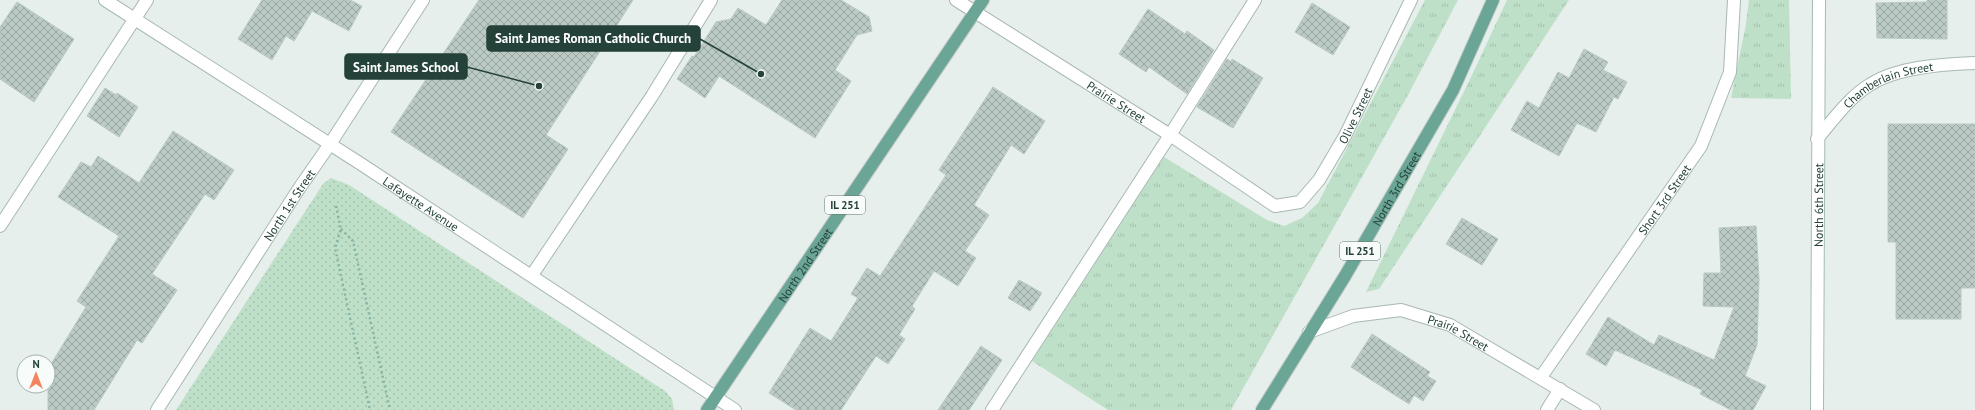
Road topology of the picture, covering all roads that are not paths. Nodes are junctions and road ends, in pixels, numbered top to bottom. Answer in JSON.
{"nodes":[{"id":1,"x":105,"y":0,"type":"edge"},
{"id":2,"x":147,"y":0,"type":"edge"},
{"id":3,"x":423,"y":0,"type":"edge"},
{"id":4,"x":711,"y":0,"type":"edge"},
{"id":5,"x":956,"y":0,"type":"edge"},
{"id":6,"x":983,"y":0,"type":"edge"},
{"id":7,"x":1255,"y":0,"type":"edge"},
{"id":8,"x":1411,"y":0,"type":"edge"},
{"id":9,"x":1493,"y":0,"type":"edge"},
{"id":10,"x":1734,"y":0,"type":"edge"},
{"id":11,"x":1819,"y":0,"type":"edge"},
{"id":12,"x":976,"y":12,"type":"junction"},
{"id":13,"x":136,"y":18,"type":"junction"},
{"id":14,"x":1974,"y":62,"type":"edge"},
{"id":15,"x":1170,"y":135,"type":"junction"},
{"id":16,"x":1817,"y":139,"type":"junction"},
{"id":17,"x":330,"y":144,"type":"junction"},
{"id":18,"x":1275,"y":206,"type":"joint"},
{"id":19,"x":0,"y":226,"type":"edge"},
{"id":20,"x":532,"y":275,"type":"junction"},
{"id":21,"x":1309,"y":332,"type":"junction"},
{"id":22,"x":1541,"y":377,"type":"junction"},
{"id":23,"x":1560,"y":389,"type":"junction"},
{"id":24,"x":716,"y":396,"type":"junction"},
{"id":25,"x":157,"y":410,"type":"edge"},
{"id":26,"x":707,"y":410,"type":"edge"},
{"id":27,"x":735,"y":410,"type":"edge"},
{"id":28,"x":992,"y":410,"type":"edge"},
{"id":29,"x":1262,"y":410,"type":"edge"},
{"id":30,"x":1547,"y":410,"type":"edge"},
{"id":31,"x":1594,"y":410,"type":"edge"},
{"id":32,"x":1817,"y":410,"type":"edge"}],
"edges":[{"from":1,"to":13,"type":"street","name":"Lafayette Avenue"},
{"from":2,"to":13,"type":"street"},
{"from":3,"to":17,"type":"street","name":"North 1st Street"},
{"from":4,"to":20,"type":"street"},
{"from":5,"to":12,"type":"street","name":"Prairie Street"},
{"from":6,"to":12,"type":"main road","name":"North 2nd Street","number":"IL 251"},
{"from":7,"to":15,"type":"street"},
{"from":8,"to":18,"type":"street","name":"Olive Street"},
{"from":9,"to":21,"type":"main road","name":"North 3rd Street","number":"IL 251"},
{"from":10,"to":22,"type":"street","name":"Short 3rd Street"},
{"from":11,"to":16,"type":"street","name":"North 6th Street"},
{"from":12,"to":15,"type":"street","name":"Prairie Street"},
{"from":12,"to":24,"type":"main road","name":"North 2nd Street","number":"IL 251"},
{"from":13,"to":17,"type":"street","name":"Lafayette Avenue"},
{"from":13,"to":19,"type":"street"},
{"from":14,"to":16,"type":"street","name":"Chamberlain Street"},
{"from":15,"to":18,"type":"street","name":"Prairie Street"},
{"from":15,"to":28,"type":"street"},
{"from":16,"to":32,"type":"street","name":"North 6th Street"},
{"from":17,"to":20,"type":"street","name":"Lafayette Avenue"},
{"from":17,"to":25,"type":"street","name":"North 1st Street"},
{"from":20,"to":24,"type":"street","name":"Lafayette Avenue"},
{"from":21,"to":22,"type":"street","name":"Prairie Street"},
{"from":21,"to":29,"type":"main road","name":"North 3rd Street","number":"IL 251"},
{"from":22,"to":23,"type":"street","name":"Prairie Street"},
{"from":23,"to":30,"type":"street"},
{"from":23,"to":31,"type":"street","name":"Prairie Street"},
{"from":24,"to":26,"type":"main road","name":"North 2nd Street","number":"IL 251"},
{"from":24,"to":27,"type":"street","name":"Lafayette Avenue"}]}
